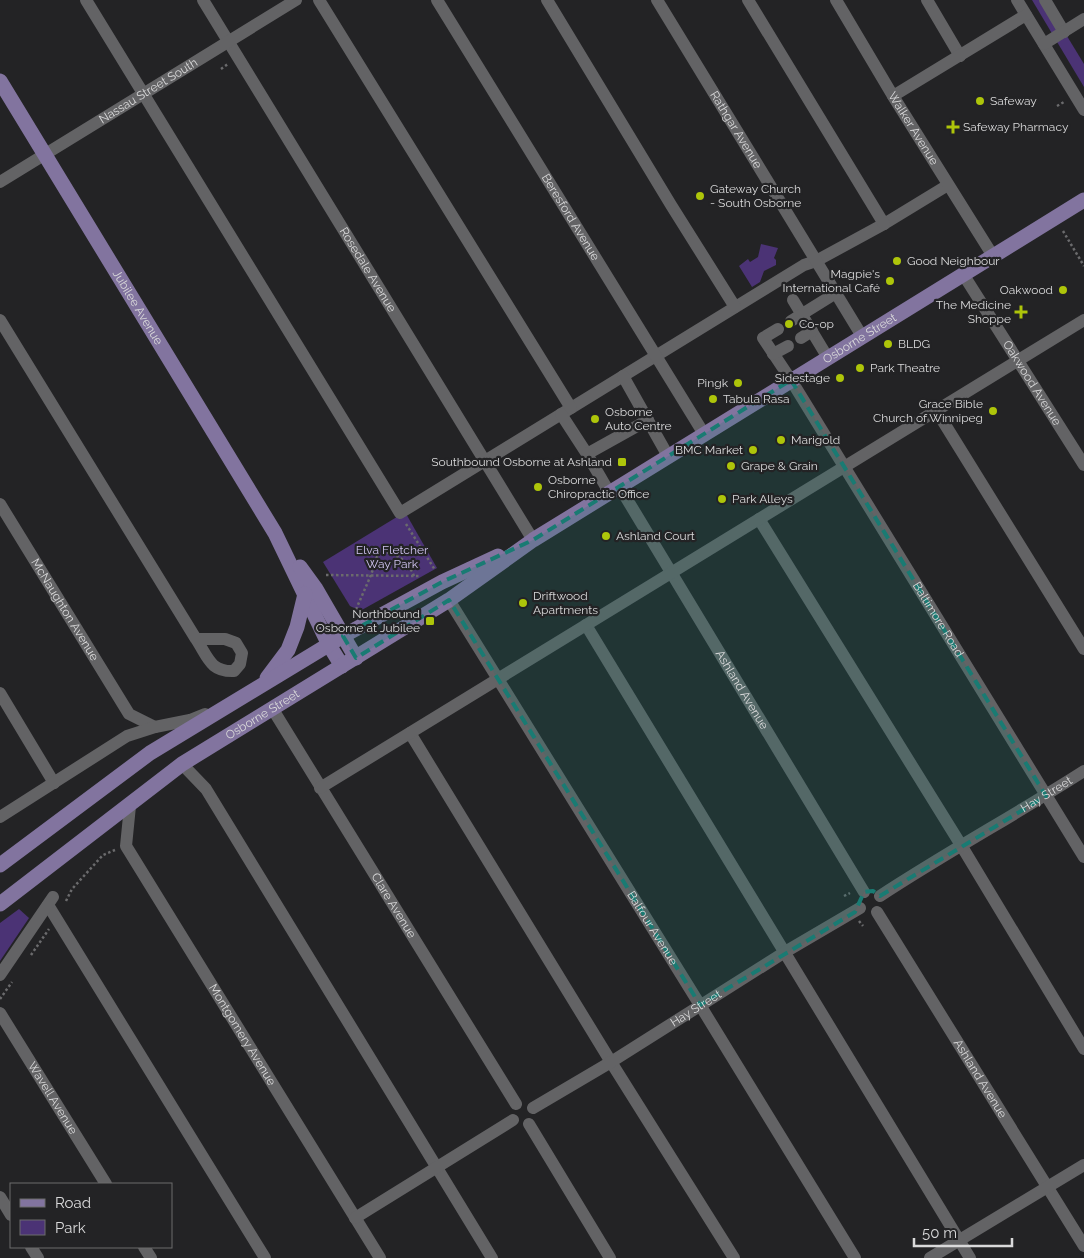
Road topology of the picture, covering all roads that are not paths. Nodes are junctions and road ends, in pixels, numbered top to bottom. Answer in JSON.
{"nodes":[{"id":1,"x":86,"y":0,"type":"edge"},
{"id":2,"x":203,"y":0,"type":"edge"},
{"id":3,"x":296,"y":0,"type":"edge"},
{"id":4,"x":319,"y":0,"type":"edge"},
{"id":5,"x":437,"y":0,"type":"edge"},
{"id":6,"x":547,"y":0,"type":"edge"},
{"id":7,"x":657,"y":0,"type":"edge"},
{"id":8,"x":748,"y":0,"type":"edge"},
{"id":9,"x":836,"y":0,"type":"edge"},
{"id":10,"x":927,"y":0,"type":"edge"},
{"id":11,"x":1017,"y":0,"type":"edge"},
{"id":12,"x":1045,"y":0,"type":"edge"},
{"id":13,"x":1026,"y":15,"type":"junction"},
{"id":14,"x":1084,"y":19,"type":"edge"},
{"id":15,"x":1064,"y":32,"type":"junction"},
{"id":16,"x":228,"y":41,"type":"junction"},
{"id":17,"x":1044,"y":44,"type":"junction"},
{"id":18,"x":960,"y":56,"type":"junction"},
{"id":19,"x":0,"y":81,"type":"edge"},
{"id":20,"x":143,"y":94,"type":"junction"},
{"id":21,"x":893,"y":96,"type":"junction"},
{"id":22,"x":1084,"y":110,"type":"edge"},
{"id":23,"x":45,"y":154,"type":"junction"},
{"id":24,"x":0,"y":182,"type":"edge"},
{"id":25,"x":948,"y":185,"type":"junction"},
{"id":26,"x":1084,"y":200,"type":"edge"},
{"id":27,"x":884,"y":224,"type":"junction"},
{"id":28,"x":993,"y":256,"type":"junction"},
{"id":29,"x":816,"y":261,"type":"junction"},
{"id":30,"x":963,"y":274,"type":"junction"},
{"id":31,"x":836,"y":293,"type":"junction"},
{"id":32,"x":793,"y":300,"type":"dead end"},
{"id":33,"x":735,"y":307,"type":"junction"},
{"id":34,"x":802,"y":314,"type":"junction"},
{"id":35,"x":0,"y":320,"type":"edge"},
{"id":36,"x":1084,"y":320,"type":"edge"},
{"id":37,"x":791,"y":322,"type":"dead end"},
{"id":38,"x":778,"y":330,"type":"dead end"},
{"id":39,"x":862,"y":336,"type":"junction"},
{"id":40,"x":788,"y":346,"type":"dead end"},
{"id":41,"x":773,"y":354,"type":"junction"},
{"id":42,"x":655,"y":356,"type":"junction"},
{"id":43,"x":828,"y":358,"type":"junction"},
{"id":44,"x":1017,"y":361,"type":"junction"},
{"id":45,"x":623,"y":376,"type":"junction"},
{"id":46,"x":791,"y":380,"type":"junction"},
{"id":47,"x":936,"y":410,"type":"junction"},
{"id":48,"x":566,"y":411,"type":"junction"},
{"id":49,"x":648,"y":420,"type":"junction"},
{"id":50,"x":704,"y":434,"type":"junction"},
{"id":51,"x":587,"y":454,"type":"junction"},
{"id":52,"x":668,"y":456,"type":"junction"},
{"id":53,"x":486,"y":460,"type":"junction"},
{"id":54,"x":1084,"y":465,"type":"edge"},
{"id":55,"x":844,"y":467,"type":"junction"},
{"id":56,"x":614,"y":489,"type":"junction"},
{"id":57,"x":0,"y":504,"type":"edge"},
{"id":58,"x":759,"y":519,"type":"junction"},
{"id":59,"x":275,"y":533,"type":"junction"},
{"id":60,"x":533,"y":540,"type":"junction"},
{"id":61,"x":670,"y":574,"type":"junction"},
{"id":62,"x":305,"y":594,"type":"junction"},
{"id":63,"x":449,"y":600,"type":"junction"},
{"id":64,"x":586,"y":625,"type":"junction"},
{"id":65,"x":343,"y":636,"type":"junction"},
{"id":66,"x":196,"y":639,"type":"dead end"},
{"id":67,"x":328,"y":645,"type":"junction"},
{"id":68,"x":1084,"y":649,"type":"edge"},
{"id":69,"x":356,"y":658,"type":"junction"},
{"id":70,"x":342,"y":666,"type":"junction"},
{"id":71,"x":497,"y":679,"type":"junction"},
{"id":72,"x":263,"y":684,"type":"junction"},
{"id":73,"x":0,"y":693,"type":"edge"},
{"id":74,"x":226,"y":706,"type":"junction"},
{"id":75,"x":272,"y":708,"type":"junction"},
{"id":76,"x":129,"y":714,"type":"junction"},
{"id":77,"x":155,"y":727,"type":"junction"},
{"id":78,"x":410,"y":733,"type":"junction"},
{"id":79,"x":127,"y":736,"type":"junction"},
{"id":80,"x":182,"y":764,"type":"junction"},
{"id":81,"x":1084,"y":771,"type":"edge"},
{"id":82,"x":54,"y":782,"type":"junction"},
{"id":83,"x":320,"y":788,"type":"junction"},
{"id":84,"x":1046,"y":796,"type":"junction"},
{"id":85,"x":130,"y":806,"type":"junction"},
{"id":86,"x":0,"y":817,"type":"edge"},
{"id":87,"x":961,"y":845,"type":"junction"},
{"id":88,"x":1084,"y":858,"type":"edge"},
{"id":89,"x":0,"y":864,"type":"edge"},
{"id":90,"x":864,"y":892,"type":"junction"},
{"id":91,"x":880,"y":896,"type":"junction"},
{"id":92,"x":0,"y":904,"type":"edge"},
{"id":93,"x":860,"y":908,"type":"junction"},
{"id":94,"x":877,"y":912,"type":"junction"},
{"id":95,"x":785,"y":952,"type":"junction"},
{"id":96,"x":0,"y":975,"type":"edge"},
{"id":97,"x":700,"y":1005,"type":"junction"},
{"id":98,"x":0,"y":1013,"type":"edge"},
{"id":99,"x":1084,"y":1049,"type":"edge"},
{"id":100,"x":611,"y":1062,"type":"junction"},
{"id":101,"x":516,"y":1104,"type":"junction"},
{"id":102,"x":533,"y":1108,"type":"junction"},
{"id":103,"x":513,"y":1120,"type":"junction"},
{"id":104,"x":529,"y":1124,"type":"junction"},
{"id":105,"x":1084,"y":1165,"type":"edge"},
{"id":106,"x":437,"y":1167,"type":"junction"},
{"id":107,"x":105,"y":1183,"type":"edge"},
{"id":108,"x":1047,"y":1187,"type":"junction"},
{"id":109,"x":0,"y":1197,"type":"edge"},
{"id":110,"x":10,"y":1213,"type":"edge"},
{"id":111,"x":355,"y":1218,"type":"junction"},
{"id":112,"x":958,"y":1240,"type":"junction"},
{"id":113,"x":1084,"y":1246,"type":"edge"},
{"id":114,"x":265,"y":1258,"type":"edge"},
{"id":115,"x":380,"y":1258,"type":"edge"},
{"id":116,"x":492,"y":1258,"type":"edge"},
{"id":117,"x":610,"y":1258,"type":"edge"},
{"id":118,"x":734,"y":1258,"type":"edge"},
{"id":119,"x":855,"y":1258,"type":"edge"},
{"id":120,"x":930,"y":1258,"type":"edge"},
{"id":121,"x":970,"y":1258,"type":"edge"}],
"edges":[{"from":1,"to":20,"type":"street"},
{"from":2,"to":16,"type":"street","name":"Rosedale Avenue"},
{"from":3,"to":16,"type":"street","name":"Nassau Street South"},
{"from":4,"to":48,"type":"street","name":"Ashland Avenue"},
{"from":5,"to":42,"type":"street","name":"Beresford Avenue"},
{"from":6,"to":33,"type":"street"},
{"from":7,"to":29,"type":"street","name":"Rathgar Avenue"},
{"from":8,"to":27,"type":"street"},
{"from":9,"to":21,"type":"street","name":"Walker Avenue"},
{"from":10,"to":18,"type":"street"},
{"from":11,"to":13,"type":"street"},
{"from":12,"to":15,"type":"street"},
{"from":13,"to":17,"type":"street"},
{"from":13,"to":18,"type":"street"},
{"from":14,"to":15,"type":"street"},
{"from":15,"to":17,"type":"street"},
{"from":16,"to":20,"type":"street","name":"Nassau Street South"},
{"from":16,"to":53,"type":"street","name":"Rosedale Avenue"},
{"from":17,"to":22,"type":"street"},
{"from":18,"to":21,"type":"street"},
{"from":19,"to":23,"type":"main road","name":"Jubilee Avenue"},
{"from":20,"to":23,"type":"street","name":"Nassau Street South"},
{"from":20,"to":53,"type":"street"},
{"from":21,"to":25,"type":"street","name":"Walker Avenue"},
{"from":23,"to":24,"type":"street","name":"Nassau Street South"},
{"from":23,"to":59,"type":"main road","name":"Jubilee Avenue"},
{"from":25,"to":27,"type":"street"},
{"from":25,"to":28,"type":"street","name":"Walker Avenue"},
{"from":26,"to":28,"type":"main road","name":"Osborne Street"},
{"from":27,"to":29,"type":"street"},
{"from":28,"to":30,"type":"main road","name":"Osborne Street"},
{"from":29,"to":31,"type":"street","name":"Rathgar Avenue"},
{"from":29,"to":33,"type":"street"},
{"from":30,"to":39,"type":"main road","name":"Osborne Street"},
{"from":30,"to":44,"type":"street","name":"Oakwood Avenue"},
{"from":31,"to":34,"type":"street"},
{"from":31,"to":39,"type":"street","name":"Rathgar Avenue"},
{"from":32,"to":34,"type":"street"},
{"from":33,"to":42,"type":"street"},
{"from":34,"to":37,"type":"street"},
{"from":34,"to":43,"type":"street"},
{"from":35,"to":66,"type":"street"},
{"from":36,"to":44,"type":"street"},
{"from":38,"to":41,"type":"street"},
{"from":39,"to":43,"type":"main road","name":"Osborne Street"},
{"from":40,"to":41,"type":"street"},
{"from":41,"to":46,"type":"street","name":"Baltimore Road"},
{"from":42,"to":45,"type":"street"},
{"from":42,"to":50,"type":"street","name":"Beresford Avenue"},
{"from":43,"to":46,"type":"main road","name":"Osborne Street"},
{"from":44,"to":47,"type":"street"},
{"from":44,"to":54,"type":"street","name":"Oakwood Avenue"},
{"from":45,"to":48,"type":"street"},
{"from":45,"to":49,"type":"street"},
{"from":46,"to":50,"type":"main road","name":"Osborne Street"},
{"from":46,"to":55,"type":"street","name":"Baltimore Road"},
{"from":47,"to":55,"type":"street"},
{"from":47,"to":68,"type":"street"},
{"from":48,"to":51,"type":"street","name":"Ashland Avenue"},
{"from":48,"to":53,"type":"street"},
{"from":49,"to":51,"type":"street"},
{"from":49,"to":52,"type":"street"},
{"from":50,"to":52,"type":"main road","name":"Osborne Street"},
{"from":51,"to":56,"type":"street","name":"Ashland Avenue"},
{"from":52,"to":56,"type":"main road","name":"Osborne Street"},
{"from":53,"to":60,"type":"street","name":"Rosedale Avenue"},
{"from":55,"to":58,"type":"street"},
{"from":55,"to":84,"type":"street","name":"Baltimore Road"},
{"from":56,"to":60,"type":"main road","name":"Osborne Street"},
{"from":56,"to":61,"type":"street","name":"Ashland Avenue"},
{"from":57,"to":76,"type":"street","name":"McNaughton Avenue"},
{"from":58,"to":61,"type":"street"},
{"from":58,"to":87,"type":"street"},
{"from":59,"to":62,"type":"main road","name":"Jubilee Avenue"},
{"from":59,"to":65,"type":"main road","name":"Jubilee Avenue"},
{"from":60,"to":63,"type":"main road","name":"Osborne Street"},
{"from":60,"to":65,"type":"main road","name":"Osborne Street"},
{"from":61,"to":64,"type":"street"},
{"from":61,"to":90,"type":"street","name":"Ashland Avenue"},
{"from":62,"to":67,"type":"main road","name":"Jubilee Avenue"},
{"from":62,"to":72,"type":"main road"},
{"from":63,"to":69,"type":"main road","name":"Osborne Street"},
{"from":63,"to":71,"type":"street","name":"Balfour Avenue"},
{"from":64,"to":71,"type":"street"},
{"from":64,"to":95,"type":"street"},
{"from":65,"to":67,"type":"main road","name":"Osborne Street"},
{"from":65,"to":69,"type":"main road","name":"Jubilee Avenue"},
{"from":67,"to":70,"type":"main road","name":"Jubilee Avenue"},
{"from":67,"to":72,"type":"main road","name":"Osborne Street"},
{"from":69,"to":70,"type":"main road","name":"Osborne Street"},
{"from":70,"to":75,"type":"main road","name":"Osborne Street"},
{"from":71,"to":78,"type":"street"},
{"from":71,"to":97,"type":"street","name":"Balfour Avenue"},
{"from":72,"to":74,"type":"main road","name":"Osborne Street"},
{"from":73,"to":82,"type":"street"},
{"from":74,"to":77,"type":"street","name":"Osborne Street"},
{"from":74,"to":89,"type":"main road","name":"Osborne Street"},
{"from":75,"to":80,"type":"main road","name":"Osborne Street"},
{"from":75,"to":83,"type":"street","name":"Clare Avenue"},
{"from":76,"to":77,"type":"street"},
{"from":76,"to":79,"type":"street"},
{"from":77,"to":79,"type":"street","name":"Osborne Street"},
{"from":78,"to":83,"type":"street"},
{"from":78,"to":100,"type":"street"},
{"from":79,"to":82,"type":"street","name":"Osborne Street"},
{"from":80,"to":85,"type":"main road","name":"Osborne Street"},
{"from":80,"to":106,"type":"street"},
{"from":81,"to":84,"type":"street","name":"Hay Street"},
{"from":82,"to":86,"type":"street","name":"Osborne Street"},
{"from":83,"to":101,"type":"street","name":"Clare Avenue"},
{"from":84,"to":87,"type":"street","name":"Hay Street"},
{"from":84,"to":88,"type":"street","name":"Baltimore Road"},
{"from":85,"to":92,"type":"main road","name":"Osborne Street"},
{"from":85,"to":111,"type":"street","name":"Montgomery Avenue"},
{"from":87,"to":91,"type":"street","name":"Hay Street"},
{"from":87,"to":99,"type":"street"},
{"from":90,"to":91,"type":"street"},
{"from":90,"to":93,"type":"street"},
{"from":91,"to":94,"type":"street"},
{"from":93,"to":94,"type":"street"},
{"from":93,"to":95,"type":"street","name":"Hay Street"},
{"from":94,"to":108,"type":"street","name":"Ashland Avenue"},
{"from":95,"to":97,"type":"street","name":"Hay Street"},
{"from":95,"to":112,"type":"street"},
{"from":96,"to":114,"type":"street"},
{"from":97,"to":100,"type":"street","name":"Hay Street"},
{"from":97,"to":119,"type":"street","name":"Balfour Avenue"},
{"from":98,"to":107,"type":"street","name":"Wavell Avenue"},
{"from":100,"to":102,"type":"street","name":"Hay Street"},
{"from":100,"to":118,"type":"street"},
{"from":101,"to":102,"type":"street"},
{"from":101,"to":103,"type":"street"},
{"from":102,"to":104,"type":"street"},
{"from":103,"to":104,"type":"street"},
{"from":103,"to":106,"type":"street"},
{"from":104,"to":117,"type":"street"},
{"from":105,"to":108,"type":"street"},
{"from":106,"to":111,"type":"street"},
{"from":106,"to":116,"type":"street"},
{"from":108,"to":112,"type":"street"},
{"from":108,"to":113,"type":"street","name":"Ashland Avenue"},
{"from":109,"to":110,"type":"street"},
{"from":111,"to":115,"type":"street","name":"Montgomery Avenue"},
{"from":112,"to":120,"type":"street"},
{"from":112,"to":121,"type":"street"}]}
